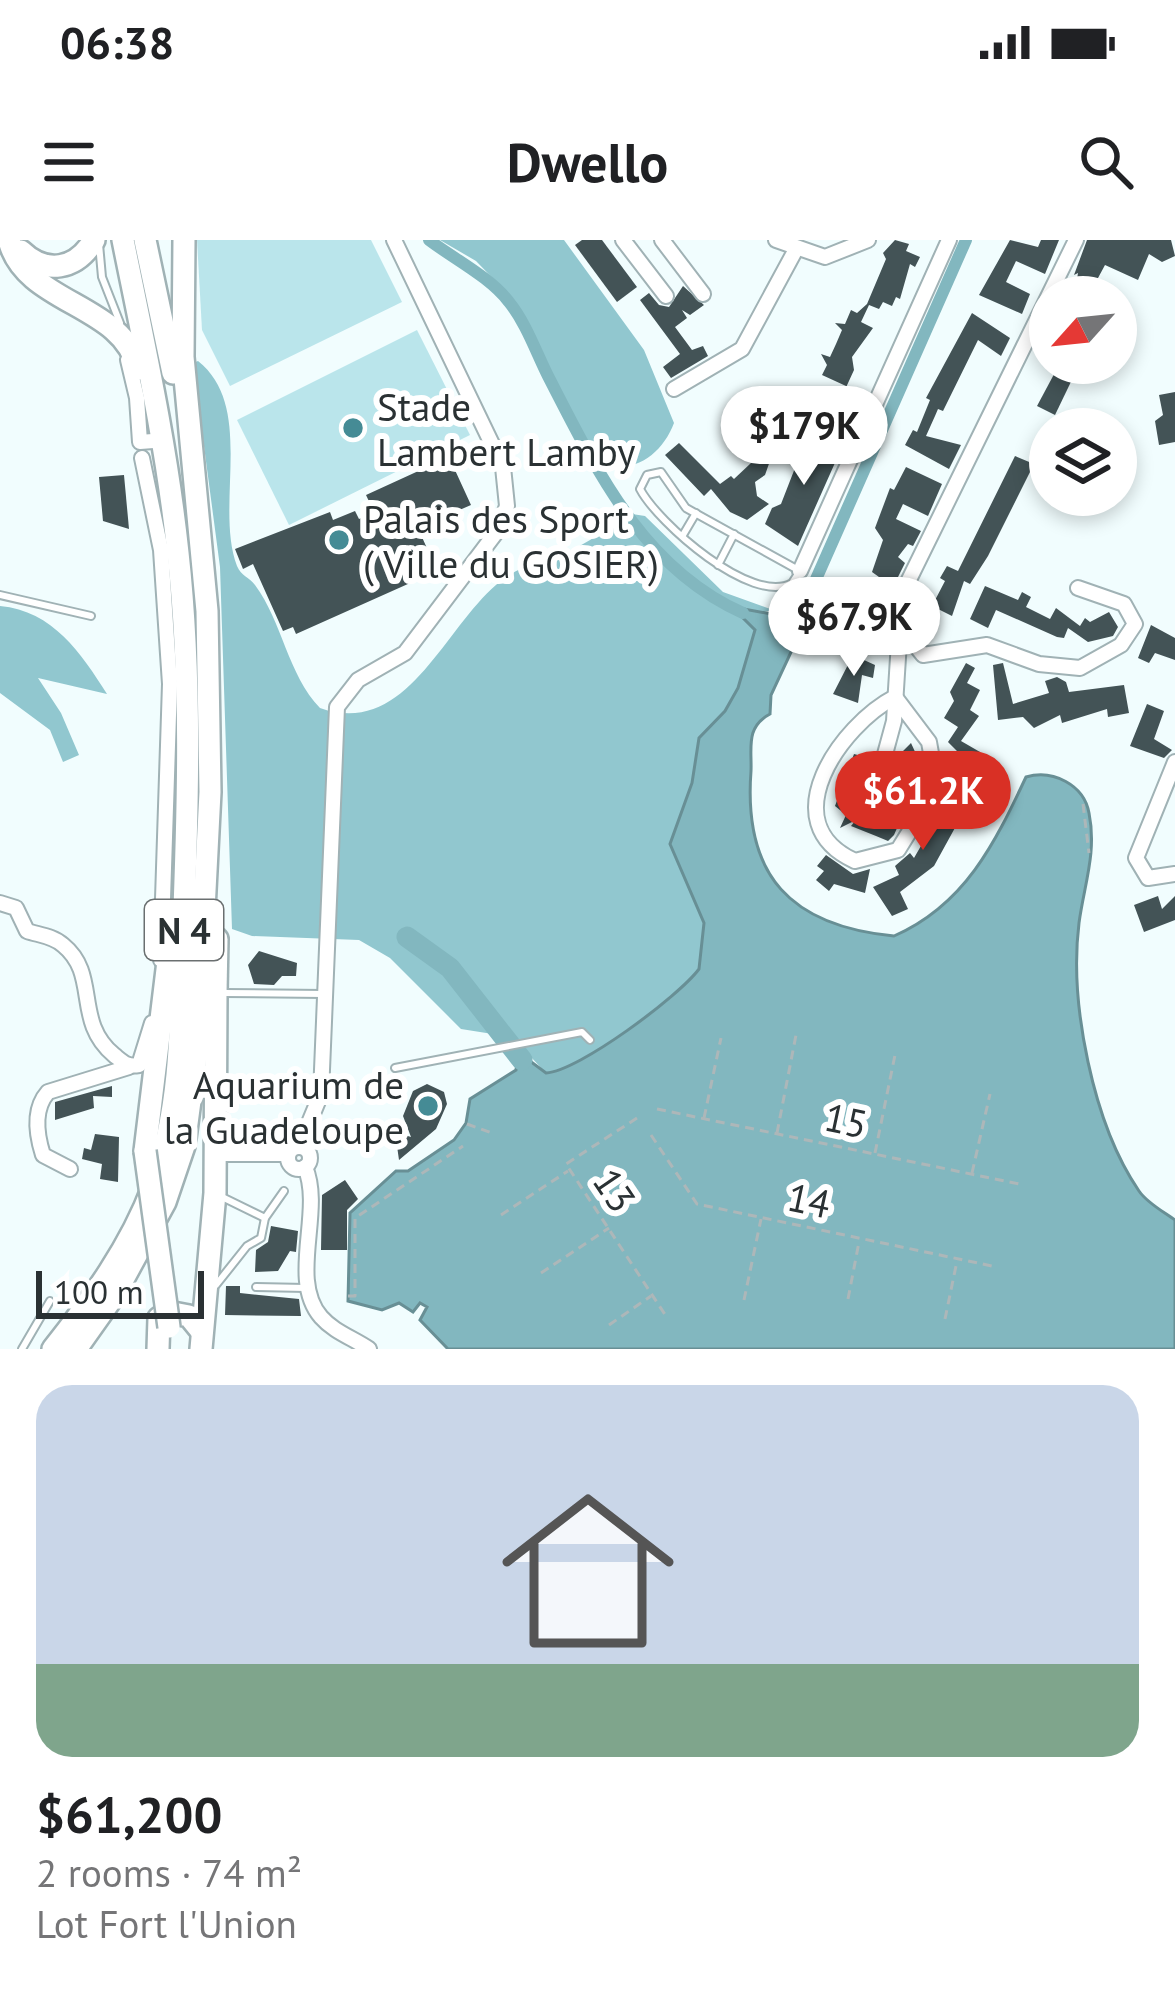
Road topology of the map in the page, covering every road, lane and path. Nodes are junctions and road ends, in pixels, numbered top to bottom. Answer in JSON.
{"nodes":[{"id":1,"x":11,"y":240,"type":"edge"},
{"id":2,"x":97,"y":240,"type":"edge"},
{"id":3,"x":123,"y":240,"type":"edge"},
{"id":4,"x":145,"y":240,"type":"edge"},
{"id":5,"x":184,"y":240,"type":"edge"},
{"id":6,"x":394,"y":240,"type":"edge"},
{"id":7,"x":662,"y":240,"type":"edge"},
{"id":8,"x":776,"y":240,"type":"edge"},
{"id":9,"x":868,"y":240,"type":"edge"},
{"id":10,"x":950,"y":240,"type":"edge"},
{"id":11,"x":1076,"y":240,"type":"edge"},
{"id":12,"x":628,"y":242,"type":"edge"},
{"id":13,"x":795,"y":251,"type":"junction"},
{"id":14,"x":703,"y":294,"type":"dead end"},
{"id":15,"x":666,"y":296,"type":"dead end"},
{"id":16,"x":80,"y":309,"type":"junction"},
{"id":17,"x":130,"y":345,"type":"junction"},
{"id":18,"x":674,"y":389,"type":"dead end"},
{"id":19,"x":147,"y":449,"type":"junction"},
{"id":20,"x":196,"y":504,"type":"junction"},
{"id":21,"x":696,"y":513,"type":"junction"},
{"id":22,"x":734,"y":534,"type":"junction"},
{"id":23,"x":683,"y":535,"type":"junction"},
{"id":24,"x":718,"y":565,"type":"junction"},
{"id":25,"x":800,"y":571,"type":"junction"},
{"id":26,"x":1078,"y":588,"type":"dead end"},
{"id":27,"x":0,"y":595,"type":"edge"},
{"id":28,"x":91,"y":616,"type":"dead end"},
{"id":29,"x":184,"y":617,"type":"junction"},
{"id":30,"x":900,"y":626,"type":"junction"},
{"id":31,"x":895,"y":697,"type":"junction"},
{"id":32,"x":188,"y":725,"type":"junction"},
{"id":33,"x":1175,"y":763,"type":"edge"},
{"id":34,"x":872,"y":802,"type":"dead end"},
{"id":35,"x":1083,"y":803,"type":"dead end"},
{"id":36,"x":1089,"y":853,"type":"dead end"},
{"id":37,"x":207,"y":867,"type":"junction"},
{"id":38,"x":1175,"y":874,"type":"edge"},
{"id":39,"x":0,"y":903,"type":"edge"},
{"id":40,"x":216,"y":992,"type":"junction"},
{"id":41,"x":327,"y":994,"type":"junction"},
{"id":42,"x":796,"y":1035,"type":"dead end"},
{"id":43,"x":721,"y":1037,"type":"dead end"},
{"id":44,"x":590,"y":1040,"type":"dead end"},
{"id":45,"x":895,"y":1055,"type":"dead end"},
{"id":46,"x":129,"y":1067,"type":"junction"},
{"id":47,"x":395,"y":1067,"type":"dead end"},
{"id":48,"x":991,"y":1094,"type":"dead end"},
{"id":49,"x":657,"y":1109,"type":"dead end"},
{"id":50,"x":637,"y":1118,"type":"dead end"},
{"id":51,"x":704,"y":1119,"type":"junction"},
{"id":52,"x":467,"y":1124,"type":"dead end"},
{"id":53,"x":492,"y":1133,"type":"dead end"},
{"id":54,"x":777,"y":1134,"type":"junction"},
{"id":55,"x":651,"y":1135,"type":"dead end"},
{"id":56,"x":176,"y":1140,"type":"junction"},
{"id":57,"x":463,"y":1146,"type":"dead end"},
{"id":58,"x":293,"y":1150,"type":"junction"},
{"id":59,"x":216,"y":1154,"type":"junction"},
{"id":60,"x":874,"y":1154,"type":"junction"},
{"id":61,"x":70,"y":1169,"type":"dead end"},
{"id":62,"x":570,"y":1170,"type":"junction"},
{"id":63,"x":972,"y":1175,"type":"junction"},
{"id":64,"x":1024,"y":1185,"type":"dead end"},
{"id":65,"x":284,"y":1191,"type":"dead end"},
{"id":66,"x":215,"y":1193,"type":"junction"},
{"id":67,"x":502,"y":1215,"type":"dead end"},
{"id":68,"x":265,"y":1218,"type":"junction"},
{"id":69,"x":761,"y":1218,"type":"junction"},
{"id":70,"x":348,"y":1220,"type":"dead end"},
{"id":71,"x":355,"y":1220,"type":"junction"},
{"id":72,"x":609,"y":1228,"type":"junction"},
{"id":73,"x":860,"y":1238,"type":"junction"},
{"id":74,"x":957,"y":1259,"type":"junction"},
{"id":75,"x":992,"y":1267,"type":"dead end"},
{"id":76,"x":542,"y":1274,"type":"dead end"},
{"id":77,"x":256,"y":1287,"type":"dead end"},
{"id":78,"x":310,"y":1288,"type":"junction"},
{"id":79,"x":652,"y":1295,"type":"junction"},
{"id":80,"x":348,"y":1296,"type":"dead end"},
{"id":81,"x":209,"y":1299,"type":"junction"},
{"id":82,"x":848,"y":1299,"type":"dead end"},
{"id":83,"x":50,"y":1300,"type":"dead end"},
{"id":84,"x":744,"y":1300,"type":"dead end"},
{"id":85,"x":666,"y":1316,"type":"dead end"},
{"id":86,"x":945,"y":1319,"type":"dead end"},
{"id":87,"x":609,"y":1325,"type":"dead end"},
{"id":88,"x":169,"y":1338,"type":"edge"},
{"id":89,"x":201,"y":1341,"type":"edge"},
{"id":90,"x":22,"y":1349,"type":"edge"},
{"id":91,"x":53,"y":1349,"type":"edge"},
{"id":92,"x":76,"y":1349,"type":"edge"},
{"id":93,"x":158,"y":1349,"type":"edge"},
{"id":94,"x":369,"y":1349,"type":"edge"}],
"edges":[{"from":1,"to":2,"type":"main road"},
{"from":1,"to":16,"type":"main road"},
{"from":2,"to":17,"type":"lane"},
{"from":3,"to":29,"type":"main road","number":"N 4"},
{"from":4,"to":20,"type":"main road","number":"N 4"},
{"from":5,"to":20,"type":"main road"},
{"from":6,"to":41,"type":"street"},
{"from":7,"to":14,"type":"street"},
{"from":8,"to":13,"type":"street"},
{"from":9,"to":13,"type":"street"},
{"from":10,"to":25,"type":"street"},
{"from":11,"to":30,"type":"street"},
{"from":12,"to":15,"type":"street"},
{"from":13,"to":18,"type":"street"},
{"from":16,"to":17,"type":"main road"},
{"from":16,"to":19,"type":"street"},
{"from":17,"to":19,"type":"main road"},
{"from":19,"to":29,"type":"main road"},
{"from":19,"to":46,"type":"street"},
{"from":20,"to":37,"type":"main road","number":"N 4"},
{"from":21,"to":22,"type":"lane"},
{"from":21,"to":23,"type":"lane"},
{"from":21,"to":23,"type":"lane"},
{"from":22,"to":24,"type":"lane"},
{"from":22,"to":25,"type":"lane"},
{"from":23,"to":24,"type":"lane"},
{"from":24,"to":25,"type":"lane"},
{"from":26,"to":30,"type":"street"},
{"from":27,"to":28,"type":"lane"},
{"from":29,"to":32,"type":"main road","number":"N 4"},
{"from":30,"to":31,"type":"street"},
{"from":31,"to":31,"type":"street"},
{"from":31,"to":34,"type":"street"},
{"from":32,"to":56,"type":"main road","number":"N 4"},
{"from":32,"to":88,"type":"main road","bridge":true},
{"from":33,"to":38,"type":"street"},
{"from":35,"to":36,"type":"path"},
{"from":37,"to":40,"type":"main road"},
{"from":37,"to":56,"type":"main road","number":"N 4"},
{"from":39,"to":46,"type":"street"},
{"from":40,"to":41,"type":"lane"},
{"from":40,"to":59,"type":"main road"},
{"from":41,"to":58,"type":"street"},
{"from":42,"to":54,"type":"path"},
{"from":43,"to":51,"type":"path"},
{"from":44,"to":47,"type":"lane"},
{"from":45,"to":60,"type":"path"},
{"from":46,"to":61,"type":"street"},
{"from":48,"to":63,"type":"path"},
{"from":49,"to":51,"type":"path","name":"15"},
{"from":50,"to":62,"type":"path","name":"13"},
{"from":51,"to":54,"type":"path","name":"15"},
{"from":52,"to":53,"type":"path"},
{"from":54,"to":60,"type":"path","name":"15"},
{"from":55,"to":69,"type":"path","name":"14"},
{"from":56,"to":91,"type":"main road","number":"N 4"},
{"from":56,"to":92,"type":"main road","number":"N 4"},
{"from":57,"to":71,"type":"path"},
{"from":58,"to":59,"type":"street"},
{"from":58,"to":78,"type":"street"},
{"from":59,"to":66,"type":"main road"},
{"from":60,"to":63,"type":"path","name":"15"},
{"from":62,"to":67,"type":"path"},
{"from":62,"to":72,"type":"path","name":"13"},
{"from":63,"to":64,"type":"path","name":"15"},
{"from":65,"to":68,"type":"lane"},
{"from":66,"to":68,"type":"lane"},
{"from":66,"to":81,"type":"main road"},
{"from":68,"to":81,"type":"lane"},
{"from":69,"to":73,"type":"path","name":"14"},
{"from":69,"to":84,"type":"path"},
{"from":70,"to":71,"type":"path"},
{"from":71,"to":80,"type":"path"},
{"from":72,"to":76,"type":"path"},
{"from":72,"to":79,"type":"path","name":"13"},
{"from":73,"to":74,"type":"path","name":"14"},
{"from":73,"to":82,"type":"path"},
{"from":74,"to":75,"type":"path","name":"14"},
{"from":74,"to":86,"type":"path"},
{"from":77,"to":78,"type":"lane"},
{"from":78,"to":94,"type":"street"},
{"from":79,"to":85,"type":"path","name":"13"},
{"from":79,"to":87,"type":"path"},
{"from":81,"to":89,"type":"main road"},
{"from":83,"to":90,"type":"lane"},
{"from":89,"to":93,"type":"main road"}]}
